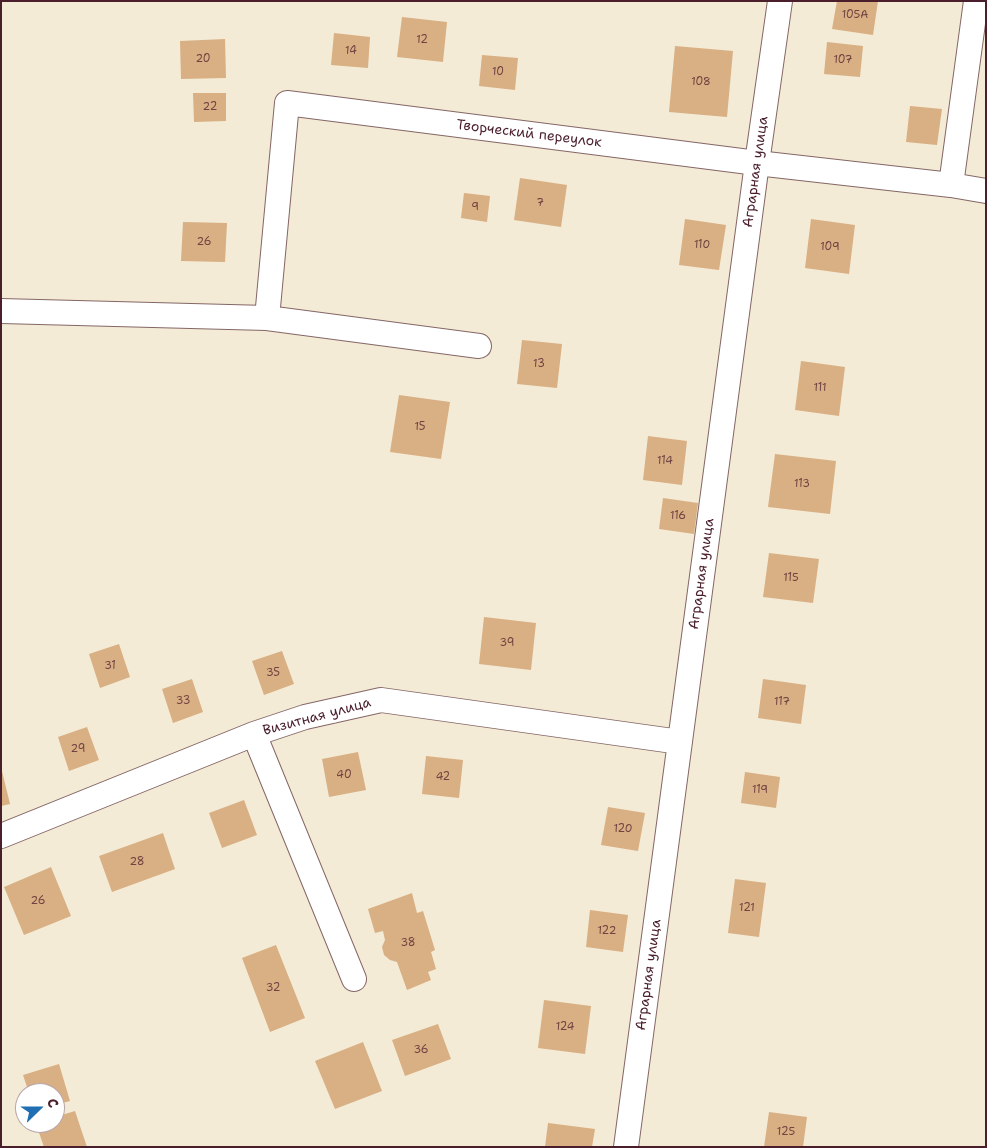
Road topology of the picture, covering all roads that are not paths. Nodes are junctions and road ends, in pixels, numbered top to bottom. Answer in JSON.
{"nodes":[{"id":1,"x":780,"y":1,"type":"edge"},
{"id":2,"x":976,"y":1,"type":"edge"},
{"id":3,"x":756,"y":164,"type":"junction"},
{"id":4,"x":951,"y":185,"type":"junction"},
{"id":5,"x":986,"y":191,"type":"edge"},
{"id":6,"x":1,"y":311,"type":"edge"},
{"id":7,"x":267,"y":318,"type":"junction"},
{"id":8,"x":479,"y":346,"type":"dead end"},
{"id":9,"x":254,"y":734,"type":"junction"},
{"id":10,"x":680,"y":742,"type":"junction"},
{"id":11,"x":1,"y":836,"type":"edge"},
{"id":12,"x":354,"y":979,"type":"dead end"},
{"id":13,"x":626,"y":1147,"type":"edge"}],
"edges":[{"from":1,"to":3,"type":"street","name":"Аграрная улица"},
{"from":2,"to":4,"type":"street"},
{"from":3,"to":4,"type":"street","name":"Творческий переулок"},
{"from":3,"to":7,"type":"street","name":"Творческий переулок"},
{"from":3,"to":10,"type":"street","name":"Аграрная улица"},
{"from":4,"to":5,"type":"street","name":"Творческий переулок"},
{"from":6,"to":7,"type":"street"},
{"from":7,"to":8,"type":"street"},
{"from":9,"to":10,"type":"street","name":"Визитная улица"},
{"from":9,"to":11,"type":"street","name":"Визитная улица"},
{"from":9,"to":12,"type":"street"},
{"from":10,"to":13,"type":"street","name":"Аграрная улица"}]}
